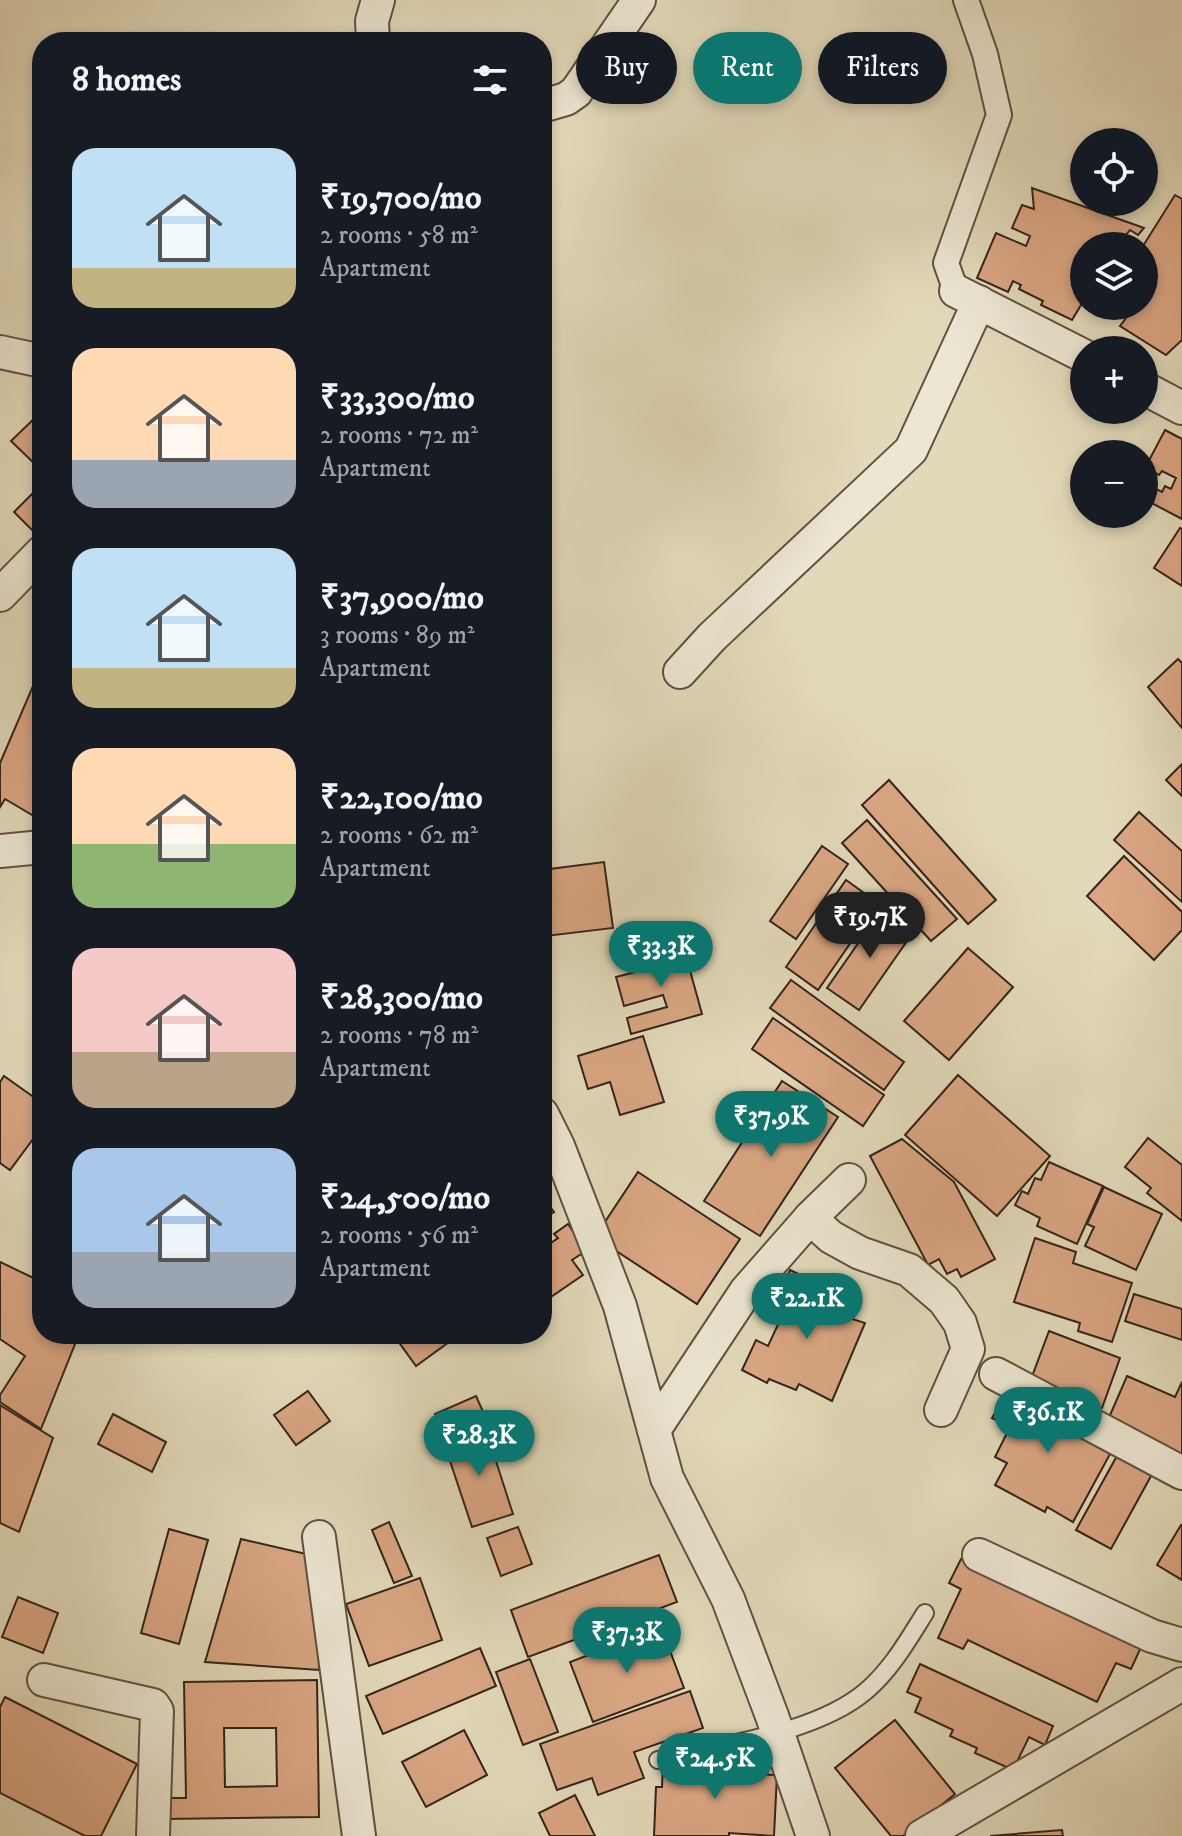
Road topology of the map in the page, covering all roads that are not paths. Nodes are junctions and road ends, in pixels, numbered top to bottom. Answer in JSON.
{"nodes":[{"id":1,"x":378,"y":0,"type":"edge"},
{"id":2,"x":639,"y":0,"type":"edge"},
{"id":3,"x":966,"y":0,"type":"edge"},
{"id":4,"x":373,"y":32,"type":"edge"},
{"id":5,"x":552,"y":103,"type":"edge"},
{"id":6,"x":968,"y":296,"type":"junction"},
{"id":7,"x":1070,"y":349,"type":"edge"},
{"id":8,"x":0,"y":352,"type":"edge"},
{"id":9,"x":32,"y":359,"type":"edge"},
{"id":10,"x":1158,"y":395,"type":"edge"},
{"id":11,"x":1182,"y":408,"type":"edge"},
{"id":12,"x":32,"y":562,"type":"edge"},
{"id":13,"x":0,"y":595,"type":"edge"},
{"id":14,"x":680,"y":672,"type":"dead end"},
{"id":15,"x":32,"y":848,"type":"edge"},
{"id":16,"x":0,"y":851,"type":"edge"},
{"id":17,"x":552,"y":1134,"type":"edge"},
{"id":18,"x":849,"y":1180,"type":"dead end"},
{"id":19,"x":810,"y":1218,"type":"junction"},
{"id":20,"x":996,"y":1374,"type":"dead end"},
{"id":21,"x":941,"y":1410,"type":"dead end"},
{"id":22,"x":654,"y":1430,"type":"junction"},
{"id":23,"x":1182,"y":1473,"type":"edge"},
{"id":24,"x":319,"y":1537,"type":"dead end"},
{"id":25,"x":979,"y":1555,"type":"dead end"},
{"id":26,"x":925,"y":1613,"type":"dead end"},
{"id":27,"x":1182,"y":1645,"type":"edge"},
{"id":28,"x":44,"y":1680,"type":"dead end"},
{"id":29,"x":1182,"y":1684,"type":"edge"},
{"id":30,"x":778,"y":1732,"type":"junction"},
{"id":31,"x":658,"y":1760,"type":"dead end"},
{"id":32,"x":153,"y":1836,"type":"edge"},
{"id":33,"x":359,"y":1836,"type":"edge"},
{"id":34,"x":813,"y":1836,"type":"edge"},
{"id":35,"x":922,"y":1836,"type":"edge"}],
"edges":[{"from":1,"to":4,"type":"street"},
{"from":2,"to":5,"type":"street"},
{"from":3,"to":6,"type":"street"},
{"from":6,"to":7,"type":"street"},
{"from":6,"to":14,"type":"street"},
{"from":8,"to":9,"type":"street"},
{"from":10,"to":11,"type":"street"},
{"from":12,"to":13,"type":"street"},
{"from":15,"to":16,"type":"street"},
{"from":17,"to":22,"type":"street"},
{"from":18,"to":19,"type":"street"},
{"from":19,"to":21,"type":"street"},
{"from":19,"to":22,"type":"street"},
{"from":20,"to":23,"type":"street"},
{"from":22,"to":30,"type":"street"},
{"from":24,"to":33,"type":"street"},
{"from":25,"to":27,"type":"street"},
{"from":26,"to":30,"type":"lane"},
{"from":28,"to":32,"type":"street"},
{"from":29,"to":35,"type":"street"},
{"from":30,"to":31,"type":"lane"},
{"from":30,"to":34,"type":"street"}]}
